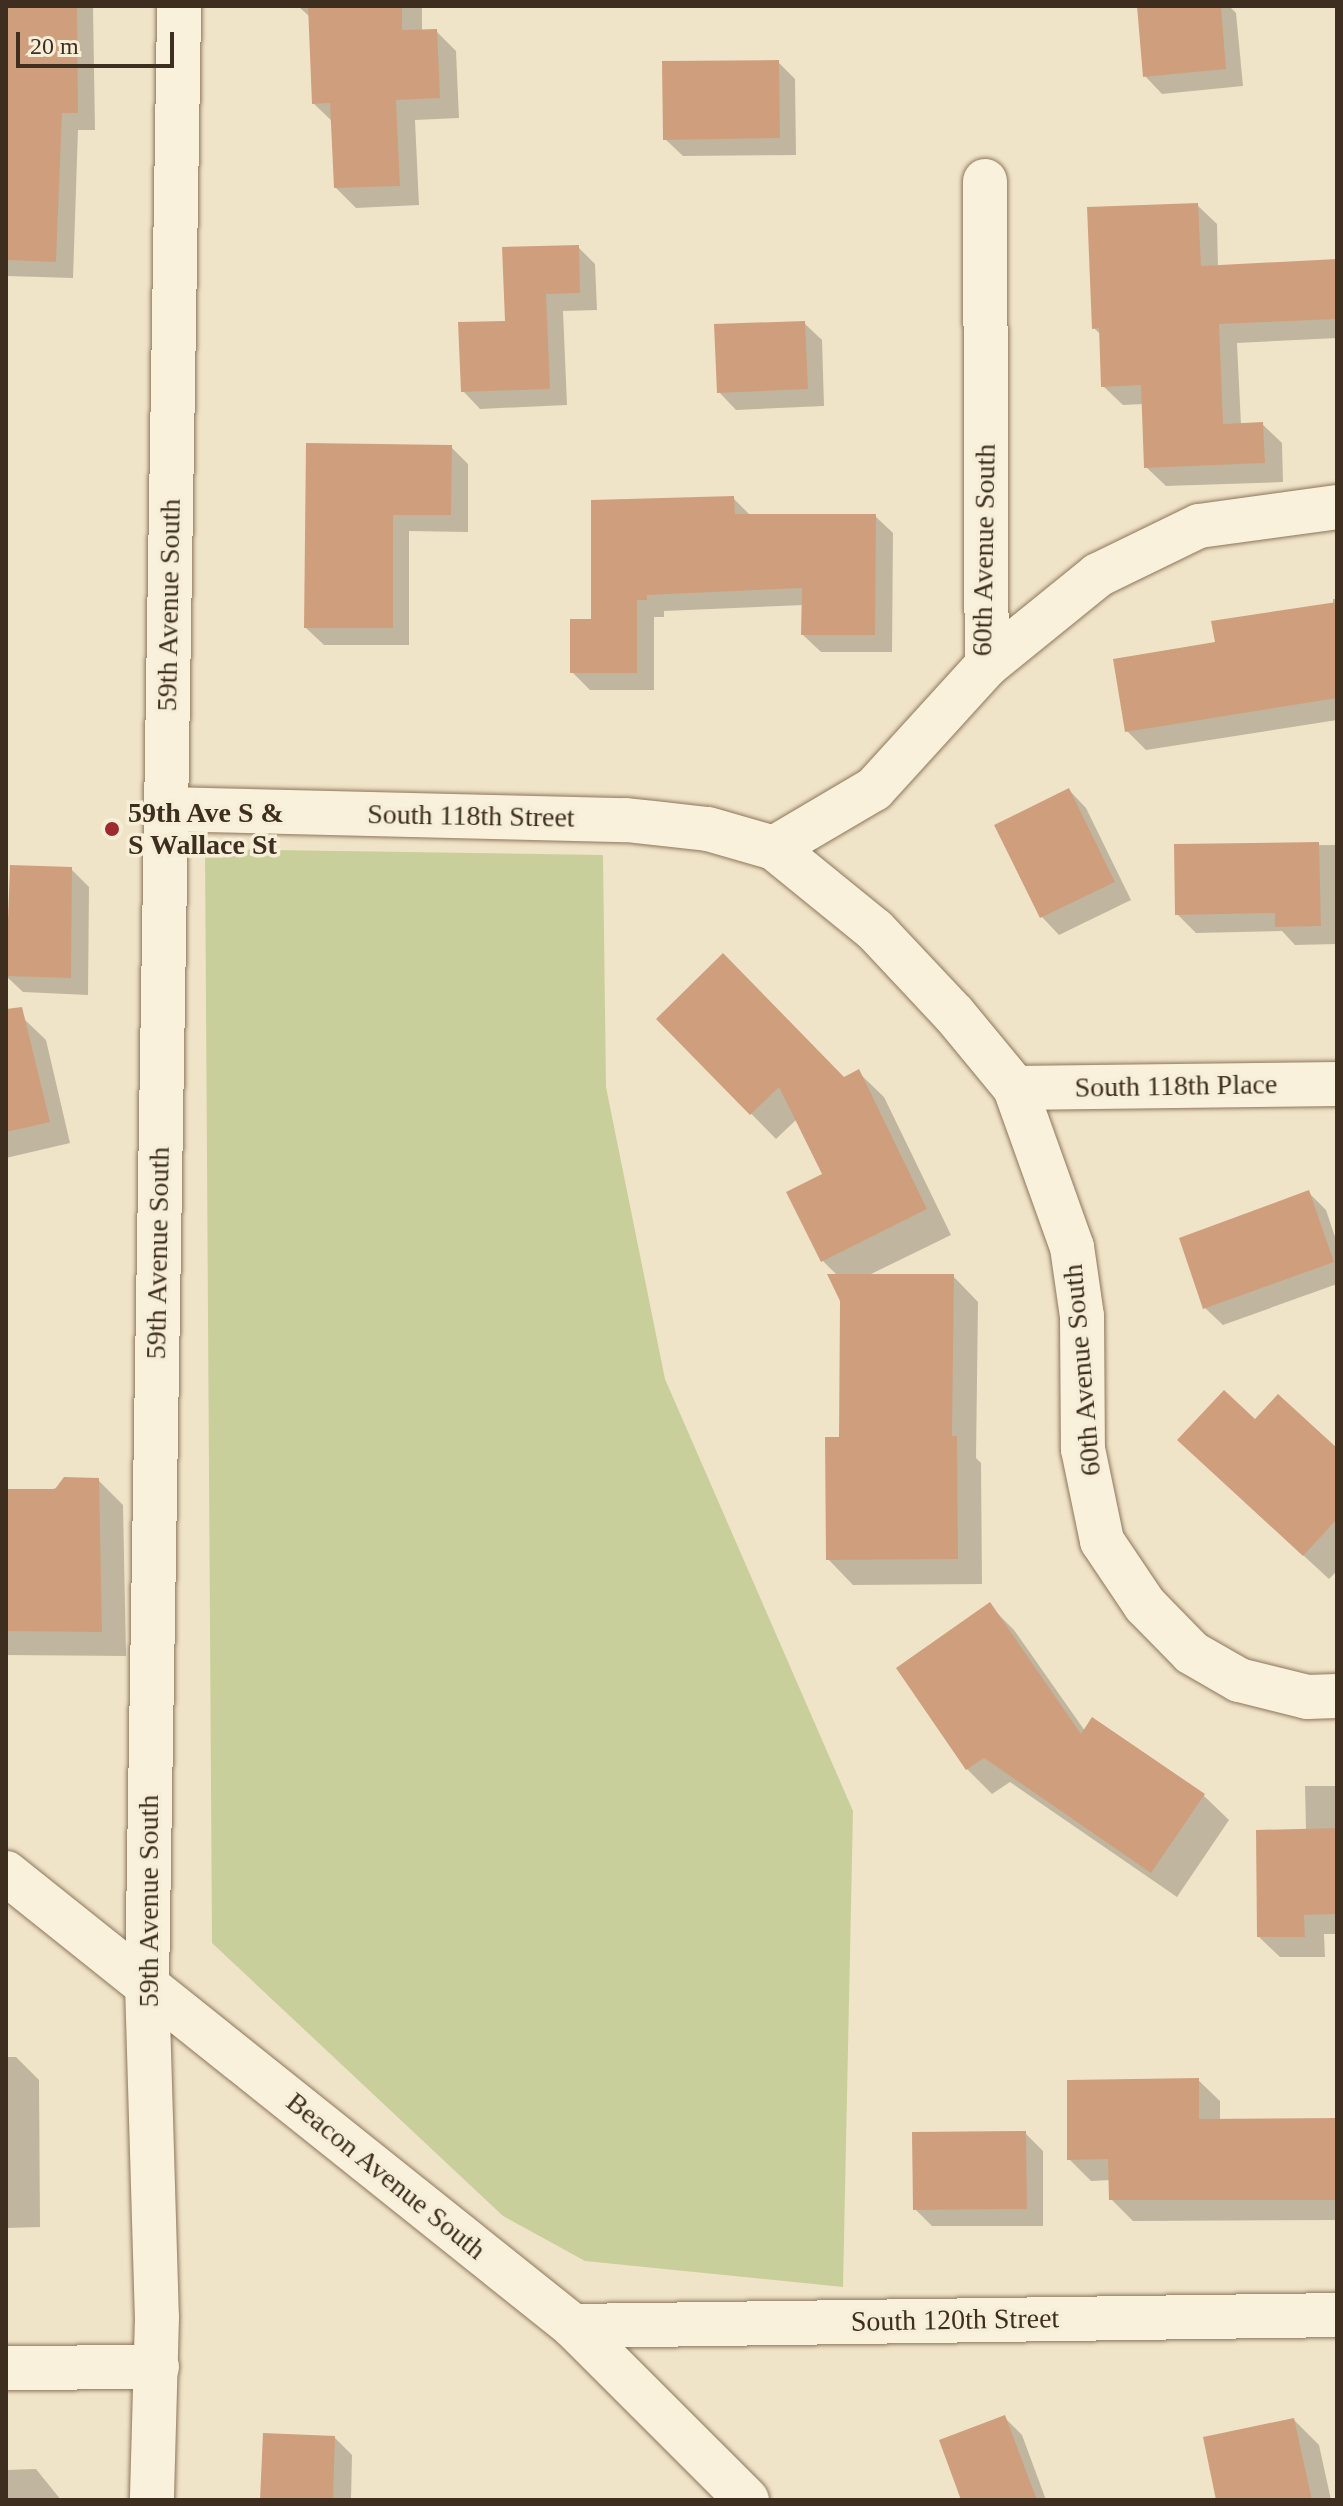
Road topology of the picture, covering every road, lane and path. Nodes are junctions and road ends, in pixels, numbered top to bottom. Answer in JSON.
{"nodes":[{"id":1,"x":179,"y":6,"type":"edge"},
{"id":2,"x":985,"y":181,"type":"dead end"},
{"id":3,"x":1337,"y":507,"type":"edge"},
{"id":4,"x":987,"y":665,"type":"junction"},
{"id":5,"x":166,"y":809,"type":"junction"},
{"id":6,"x":774,"y":848,"type":"junction"},
{"id":7,"x":1337,"y":1084,"type":"edge"},
{"id":8,"x":1015,"y":1088,"type":"junction"},
{"id":9,"x":1337,"y":1696,"type":"edge"},
{"id":10,"x":6,"y":1873,"type":"edge"},
{"id":11,"x":147,"y":1984,"type":"junction"},
{"id":12,"x":1337,"y":2315,"type":"edge"},
{"id":13,"x":573,"y":2326,"type":"junction"},
{"id":14,"x":157,"y":2367,"type":"junction"},
{"id":15,"x":6,"y":2368,"type":"edge"},
{"id":16,"x":152,"y":2500,"type":"edge"},
{"id":17,"x":747,"y":2500,"type":"edge"}],
"edges":[{"from":1,"to":5,"type":"street","name":"59th Avenue South"},
{"from":2,"to":4,"type":"street","name":"60th Avenue South"},
{"from":3,"to":4,"type":"street"},
{"from":4,"to":6,"type":"street","name":"60th Avenue South"},
{"from":5,"to":6,"type":"street","name":"South 118th Street"},
{"from":5,"to":11,"type":"street","name":"59th Avenue South"},
{"from":6,"to":8,"type":"street","name":"60th Avenue South"},
{"from":7,"to":8,"type":"street","name":"South 118th Place"},
{"from":8,"to":9,"type":"street","name":"60th Avenue South"},
{"from":10,"to":11,"type":"street","name":"Beacon Avenue South"},
{"from":11,"to":13,"type":"street","name":"Beacon Avenue South"},
{"from":11,"to":14,"type":"street","name":"59th Avenue South"},
{"from":12,"to":13,"type":"street","name":"South 120th Street"},
{"from":13,"to":17,"type":"street","name":"Beacon Avenue South"},
{"from":14,"to":15,"type":"street"},
{"from":14,"to":16,"type":"street","name":"59th Avenue South"}]}
